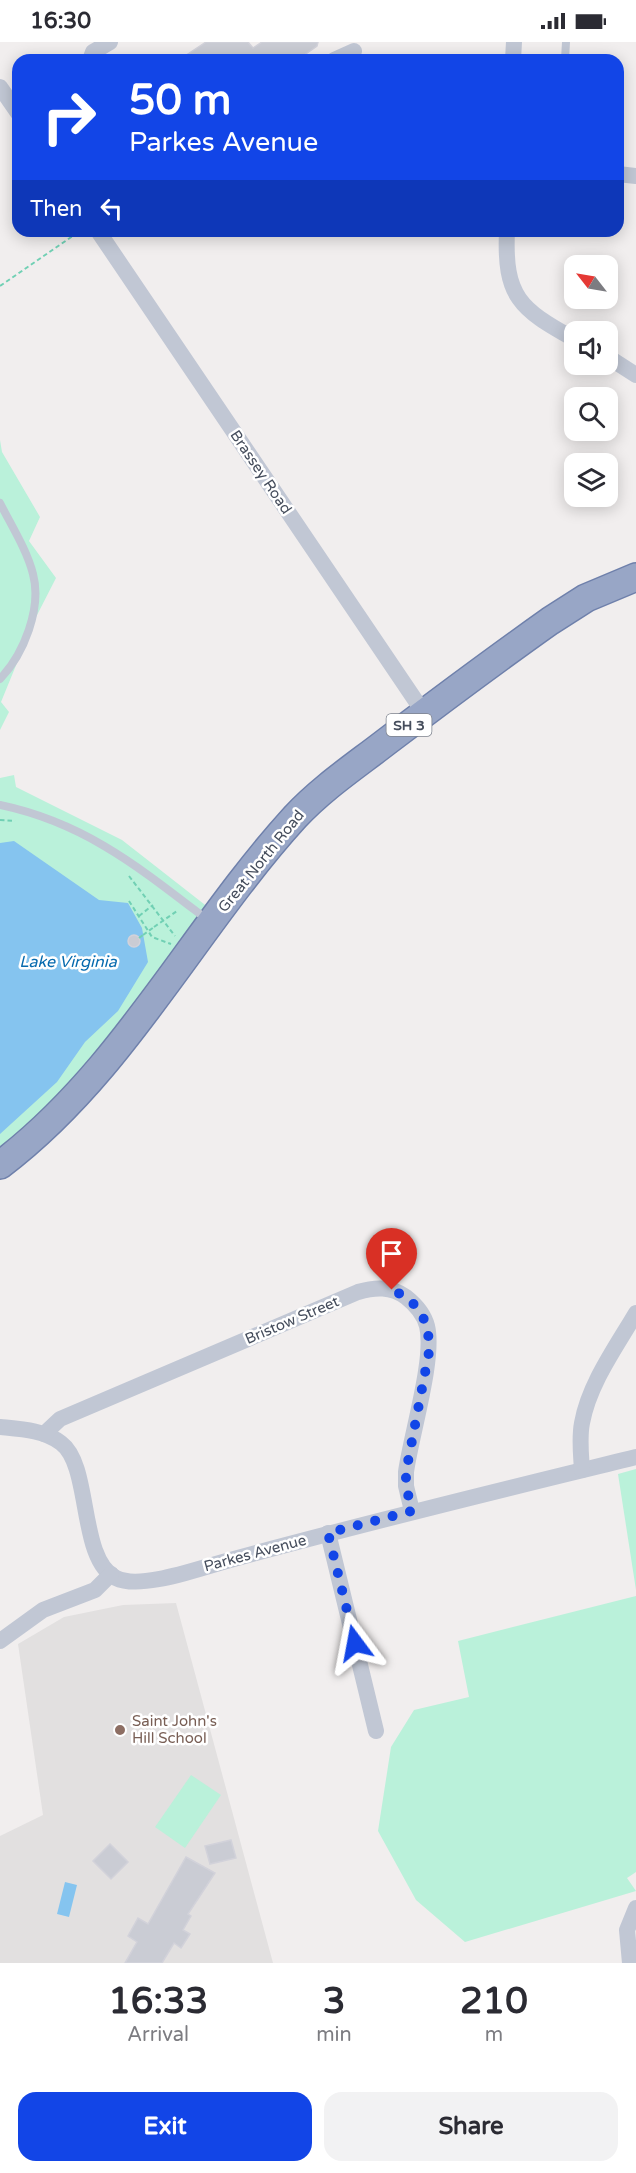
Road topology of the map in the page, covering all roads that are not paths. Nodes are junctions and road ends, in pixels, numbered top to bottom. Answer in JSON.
{"nodes":[{"id":1,"x":110,"y":42,"type":"edge"},
{"id":2,"x":354,"y":51,"type":"dead end"},
{"id":3,"x":92,"y":54,"type":"edge"},
{"id":4,"x":347,"y":54,"type":"edge"},
{"id":5,"x":0,"y":87,"type":"edge"},
{"id":6,"x":12,"y":104,"type":"edge"},
{"id":7,"x":102,"y":237,"type":"edge"},
{"id":8,"x":507,"y":237,"type":"edge"},
{"id":9,"x":564,"y":333,"type":"edge"},
{"id":10,"x":618,"y":363,"type":"edge"},
{"id":11,"x":636,"y":375,"type":"edge"},
{"id":12,"x":0,"y":503,"type":"edge"},
{"id":13,"x":636,"y":577,"type":"edge"},
{"id":14,"x":0,"y":679,"type":"edge"},
{"id":15,"x":424,"y":713,"type":"junction"},
{"id":16,"x":0,"y":805,"type":"edge"},
{"id":17,"x":211,"y":923,"type":"junction"},
{"id":18,"x":0,"y":1165,"type":"edge"},
{"id":19,"x":636,"y":1313,"type":"edge"},
{"id":20,"x":0,"y":1427,"type":"edge"},
{"id":21,"x":44,"y":1434,"type":"junction"},
{"id":22,"x":636,"y":1457,"type":"edge"},
{"id":23,"x":582,"y":1470,"type":"junction"},
{"id":24,"x":412,"y":1511,"type":"junction"},
{"id":25,"x":328,"y":1533,"type":"junction"},
{"id":26,"x":111,"y":1574,"type":"junction"},
{"id":27,"x":0,"y":1641,"type":"edge"},
{"id":28,"x":375,"y":1731,"type":"dead end"},
{"id":29,"x":636,"y":1908,"type":"edge"},
{"id":30,"x":630,"y":1963,"type":"edge"}],
"edges":[{"from":1,"to":3,"type":"street"},
{"from":2,"to":4,"type":"street"},
{"from":5,"to":6,"type":"street"},
{"from":7,"to":15,"type":"street","name":"Brassey Road"},
{"from":8,"to":9,"type":"street"},
{"from":10,"to":11,"type":"street"},
{"from":12,"to":14,"type":"lane"},
{"from":13,"to":15,"type":"highway","name":"Great North Road","number":"SH 3"},
{"from":15,"to":17,"type":"highway","name":"Great North Road","number":"SH 3"},
{"from":16,"to":17,"type":"lane"},
{"from":17,"to":18,"type":"highway","name":"Great North Road","number":"SH 3"},
{"from":19,"to":23,"type":"street"},
{"from":20,"to":21,"type":"street"},
{"from":21,"to":24,"type":"street","name":"Bristow Street"},
{"from":21,"to":26,"type":"street"},
{"from":22,"to":23,"type":"street","name":"Parkes Avenue"},
{"from":23,"to":24,"type":"street","name":"Parkes Avenue"},
{"from":24,"to":25,"type":"street","name":"Parkes Avenue"},
{"from":25,"to":26,"type":"street","name":"Parkes Avenue"},
{"from":25,"to":28,"type":"street"},
{"from":26,"to":27,"type":"street"},
{"from":29,"to":30,"type":"street"}]}
